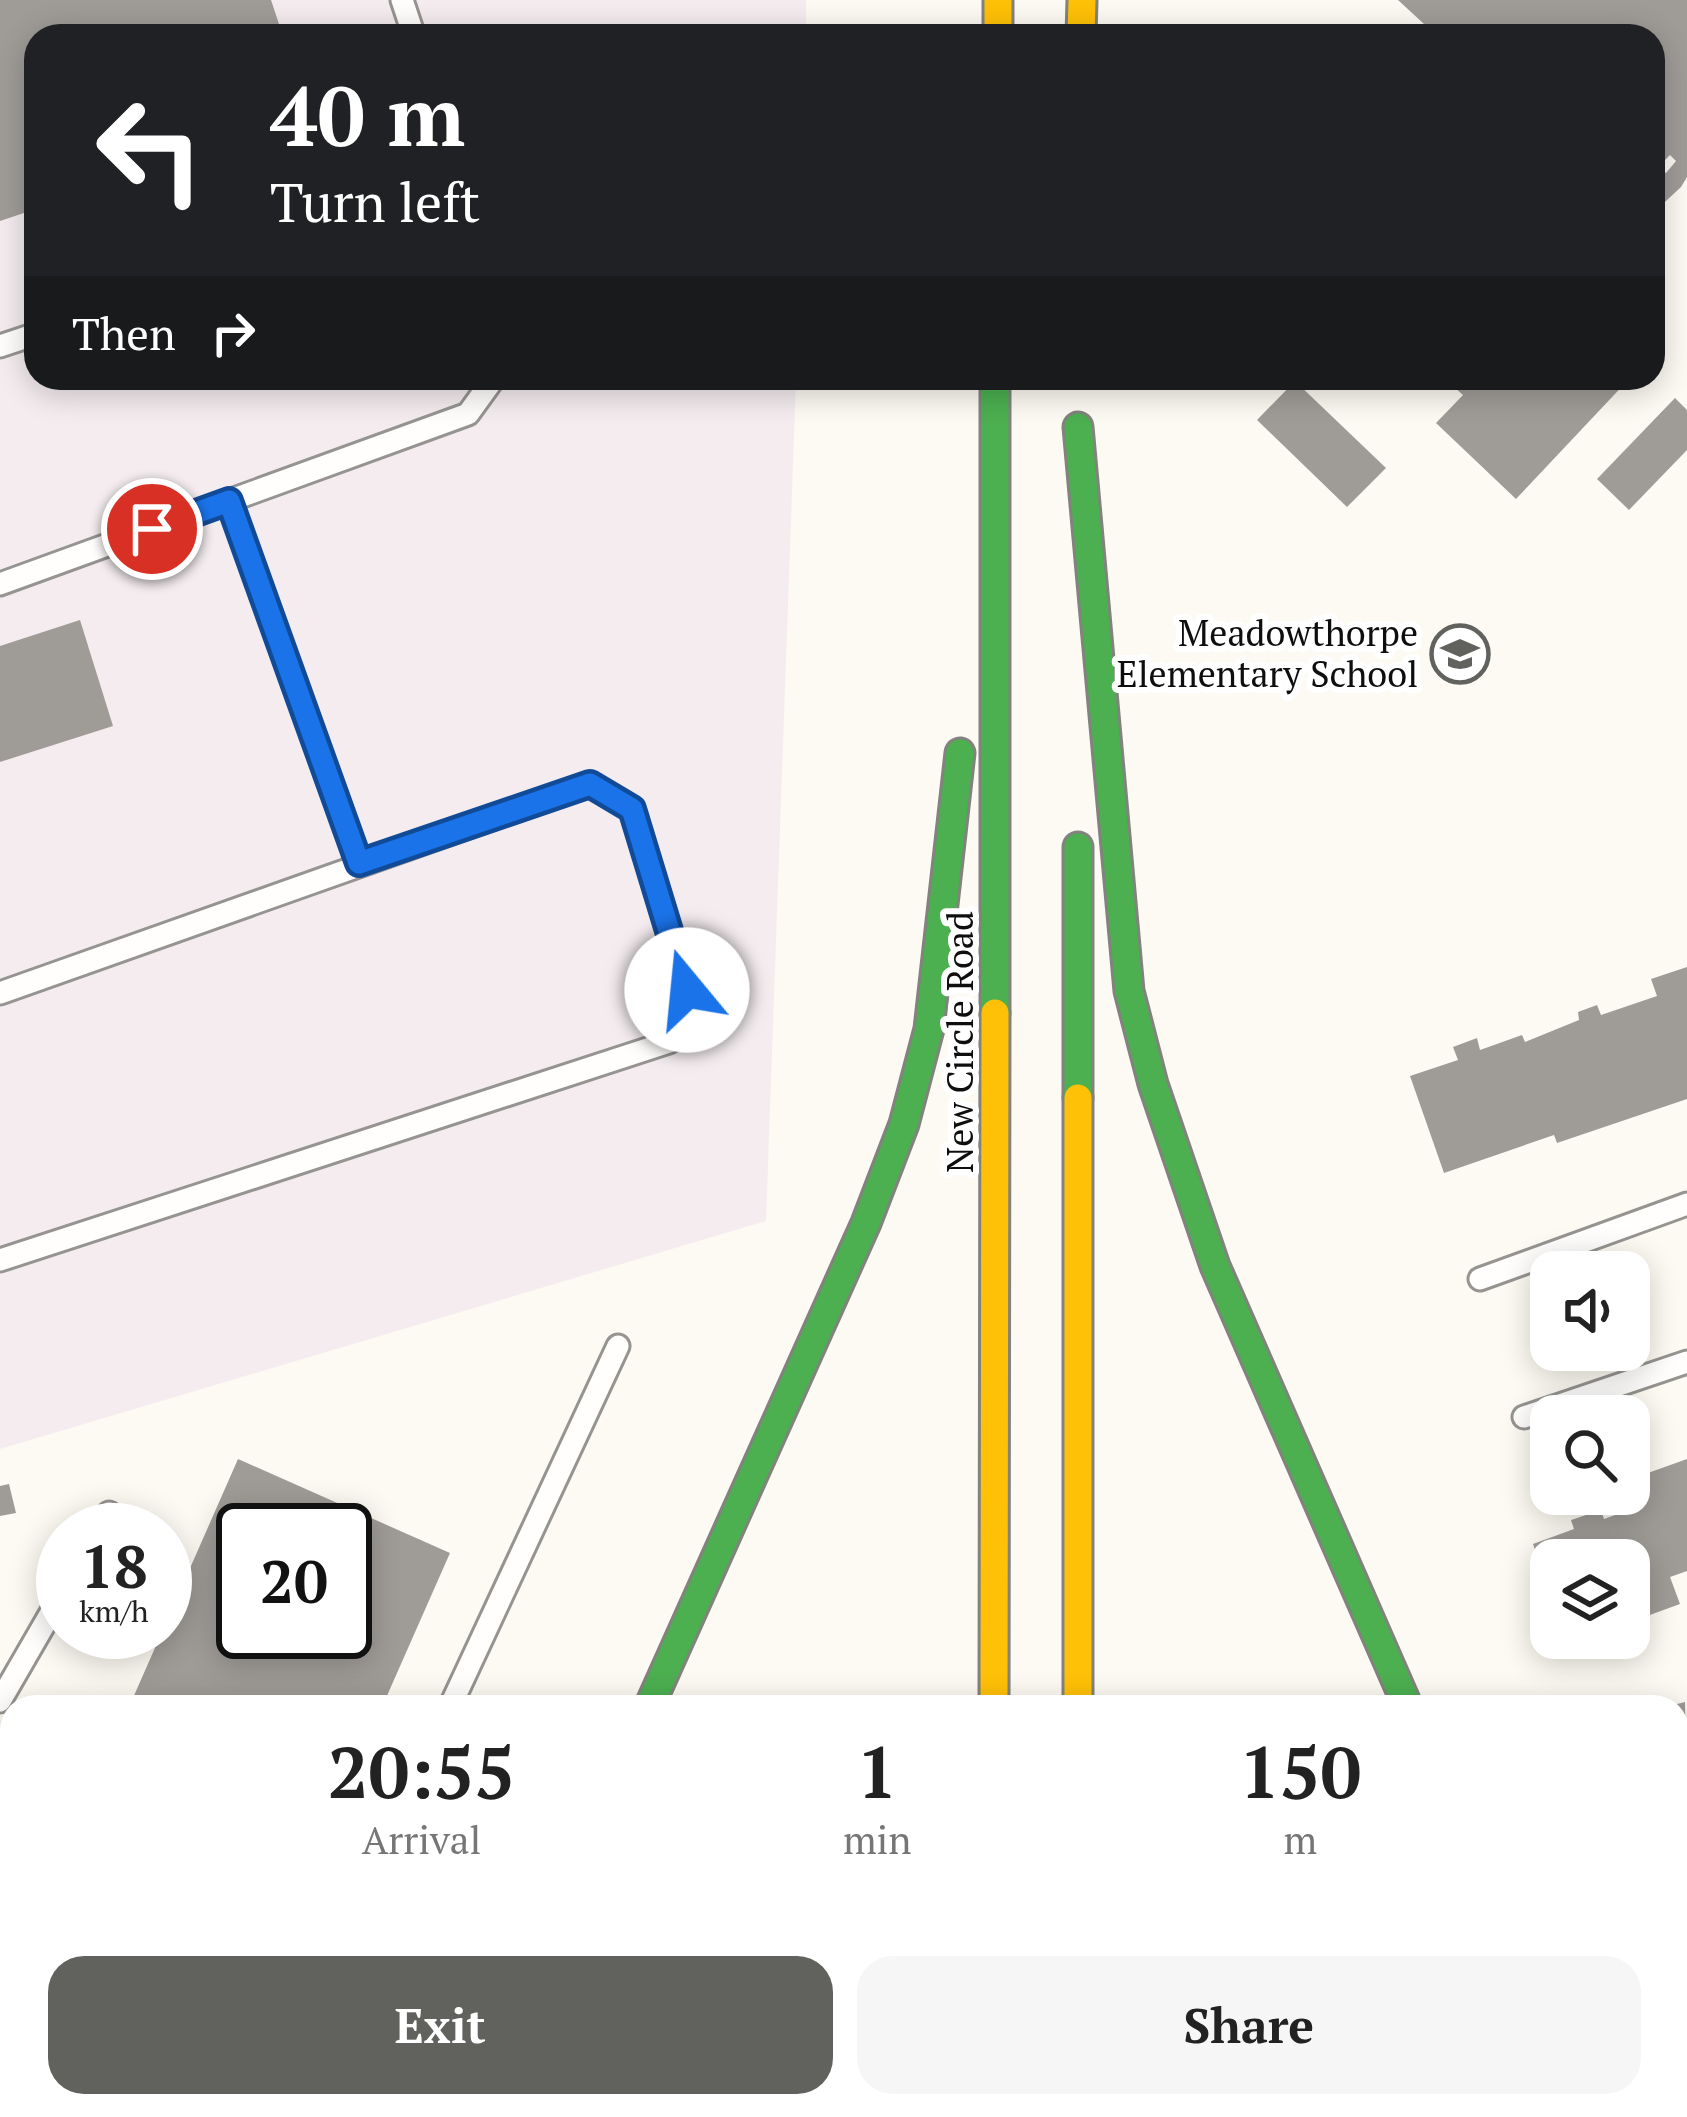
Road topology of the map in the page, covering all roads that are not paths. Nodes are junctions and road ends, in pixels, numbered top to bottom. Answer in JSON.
{"nodes":[{"id":1,"x":485,"y":390,"type":"edge"},
{"id":2,"x":995,"y":390,"type":"edge"},
{"id":3,"x":1078,"y":394,"type":"dead end"},
{"id":4,"x":1078,"y":427,"type":"junction"},
{"id":5,"x":993,"y":457,"type":"junction"},
{"id":6,"x":229,"y":501,"type":"junction"},
{"id":7,"x":0,"y":584,"type":"edge"},
{"id":8,"x":1078,"y":735,"type":"dead end"},
{"id":9,"x":1078,"y":830,"type":"dead end"},
{"id":10,"x":359,"y":863,"type":"junction"},
{"id":11,"x":0,"y":993,"type":"edge"},
{"id":12,"x":1687,"y":1204,"type":"edge"},
{"id":13,"x":0,"y":1260,"type":"edge"},
{"id":14,"x":1480,"y":1280,"type":"dead end"},
{"id":15,"x":618,"y":1346,"type":"dead end"},
{"id":16,"x":1687,"y":1363,"type":"edge"},
{"id":17,"x":1525,"y":1418,"type":"dead end"},
{"id":18,"x":36,"y":1639,"type":"edge"},
{"id":19,"x":3,"y":1695,"type":"edge"},
{"id":20,"x":456,"y":1695,"type":"edge"},
{"id":21,"x":654,"y":1695,"type":"edge"},
{"id":22,"x":994,"y":1695,"type":"edge"},
{"id":23,"x":1078,"y":1695,"type":"edge"},
{"id":24,"x":1403,"y":1695,"type":"edge"}],
"edges":[{"from":1,"to":6,"type":"lane"},
{"from":2,"to":5,"type":"highway","name":"New Circle Road"},
{"from":3,"to":4,"type":"highway"},
{"from":4,"to":8,"type":"highway"},
{"from":4,"to":24,"type":"highway"},
{"from":5,"to":21,"type":"highway"},
{"from":5,"to":22,"type":"highway","name":"New Circle Road"},
{"from":6,"to":7,"type":"lane"},
{"from":6,"to":10,"type":"lane"},
{"from":9,"to":23,"type":"highway"},
{"from":10,"to":11,"type":"lane"},
{"from":10,"to":13,"type":"lane"},
{"from":12,"to":14,"type":"lane"},
{"from":15,"to":20,"type":"lane"},
{"from":16,"to":17,"type":"lane"},
{"from":18,"to":19,"type":"lane"}]}
